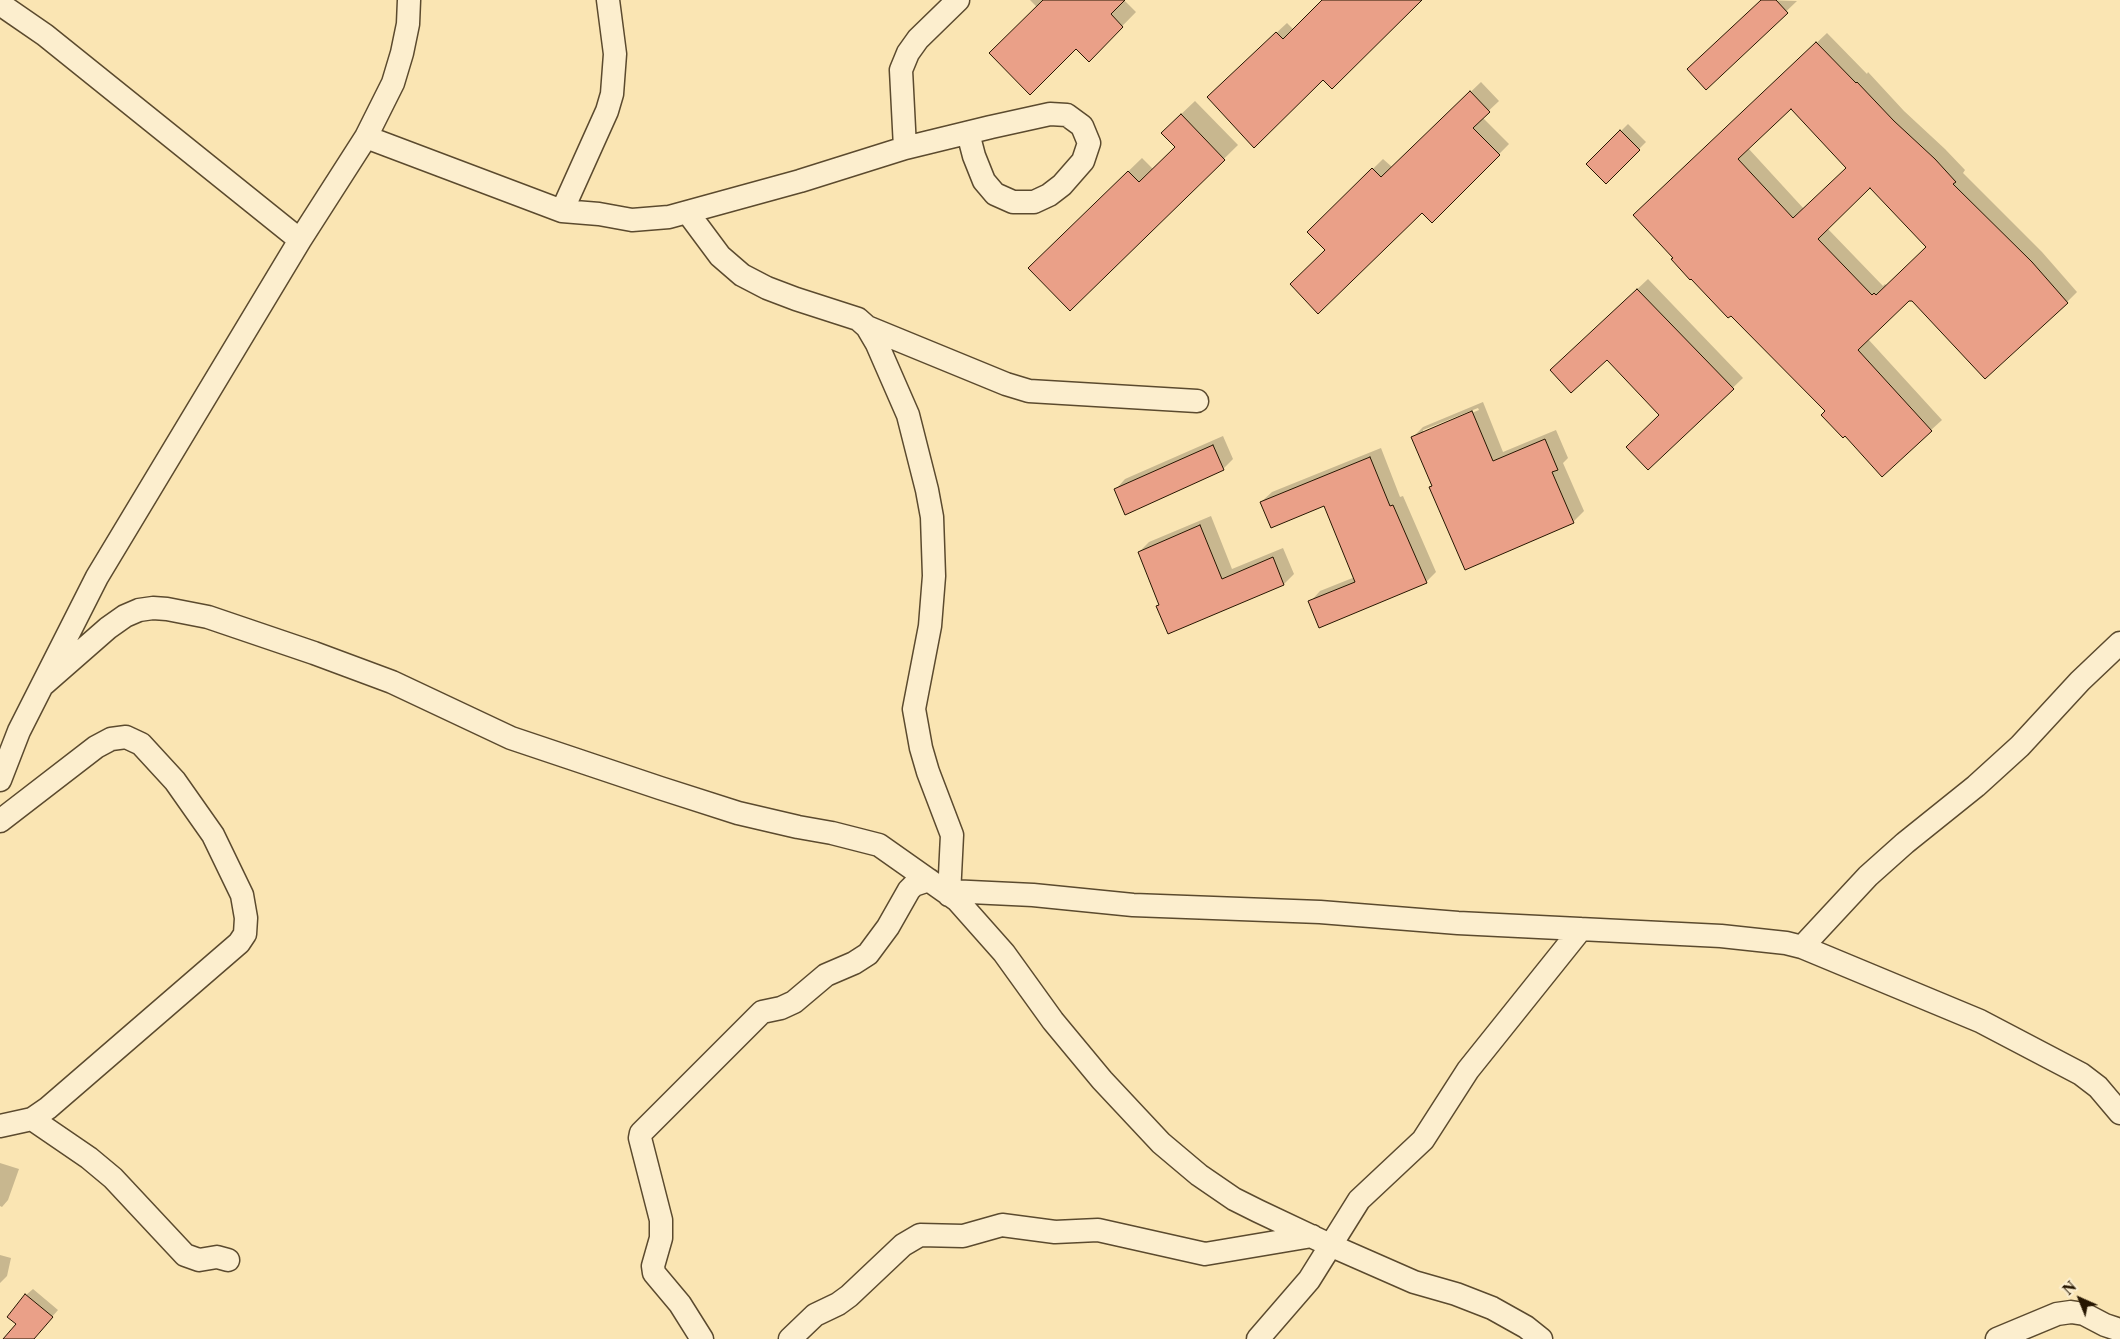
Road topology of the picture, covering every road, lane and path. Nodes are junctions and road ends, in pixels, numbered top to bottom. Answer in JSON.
{"nodes":[{"id":1,"x":409,"y":0,"type":"edge"},
{"id":2,"x":608,"y":0,"type":"edge"},
{"id":3,"x":958,"y":0,"type":"edge"},
{"id":4,"x":0,"y":4,"type":"edge"},
{"id":5,"x":968,"y":133,"type":"junction"},
{"id":6,"x":366,"y":136,"type":"junction"},
{"id":7,"x":905,"y":148,"type":"junction"},
{"id":8,"x":562,"y":211,"type":"junction"},
{"id":9,"x":688,"y":213,"type":"junction"},
{"id":10,"x":300,"y":240,"type":"junction"},
{"id":11,"x":867,"y":327,"type":"junction"},
{"id":12,"x":1198,"y":401,"type":"dead end"},
{"id":13,"x":2120,"y":643,"type":"edge"},
{"id":14,"x":44,"y":684,"type":"junction"},
{"id":15,"x":0,"y":780,"type":"edge"},
{"id":16,"x":0,"y":821,"type":"edge"},
{"id":17,"x":929,"y":880,"type":"junction"},
{"id":18,"x":949,"y":893,"type":"junction"},
{"id":19,"x":1581,"y":929,"type":"junction"},
{"id":20,"x":1802,"y":947,"type":"junction"},
{"id":21,"x":2120,"y":1113,"type":"edge"},
{"id":22,"x":32,"y":1119,"type":"junction"},
{"id":23,"x":0,"y":1126,"type":"edge"},
{"id":24,"x":1322,"y":1241,"type":"junction"},
{"id":25,"x":228,"y":1260,"type":"dead end"},
{"id":26,"x":2120,"y":1330,"type":"edge"},
{"id":27,"x":702,"y":1339,"type":"edge"},
{"id":28,"x":790,"y":1339,"type":"edge"},
{"id":29,"x":1258,"y":1339,"type":"edge"},
{"id":30,"x":1540,"y":1339,"type":"edge"},
{"id":31,"x":1997,"y":1339,"type":"edge"}],
"edges":[{"from":1,"to":6,"type":"street"},
{"from":2,"to":8,"type":"street"},
{"from":3,"to":7,"type":"street"},
{"from":4,"to":10,"type":"street"},
{"from":5,"to":5,"type":"street"},
{"from":5,"to":7,"type":"street"},
{"from":6,"to":8,"type":"street"},
{"from":6,"to":10,"type":"street"},
{"from":7,"to":9,"type":"street"},
{"from":8,"to":9,"type":"street"},
{"from":9,"to":11,"type":"street"},
{"from":10,"to":14,"type":"street"},
{"from":11,"to":12,"type":"street"},
{"from":11,"to":18,"type":"street"},
{"from":13,"to":20,"type":"street"},
{"from":14,"to":15,"type":"street"},
{"from":14,"to":17,"type":"street"},
{"from":16,"to":22,"type":"street"},
{"from":17,"to":18,"type":"street"},
{"from":17,"to":27,"type":"street"},
{"from":18,"to":19,"type":"street"},
{"from":18,"to":24,"type":"street"},
{"from":19,"to":20,"type":"street"},
{"from":19,"to":24,"type":"street"},
{"from":20,"to":21,"type":"street"},
{"from":22,"to":23,"type":"street"},
{"from":22,"to":25,"type":"street"},
{"from":24,"to":28,"type":"street"},
{"from":24,"to":29,"type":"street"},
{"from":24,"to":30,"type":"street"},
{"from":26,"to":31,"type":"street"}]}
